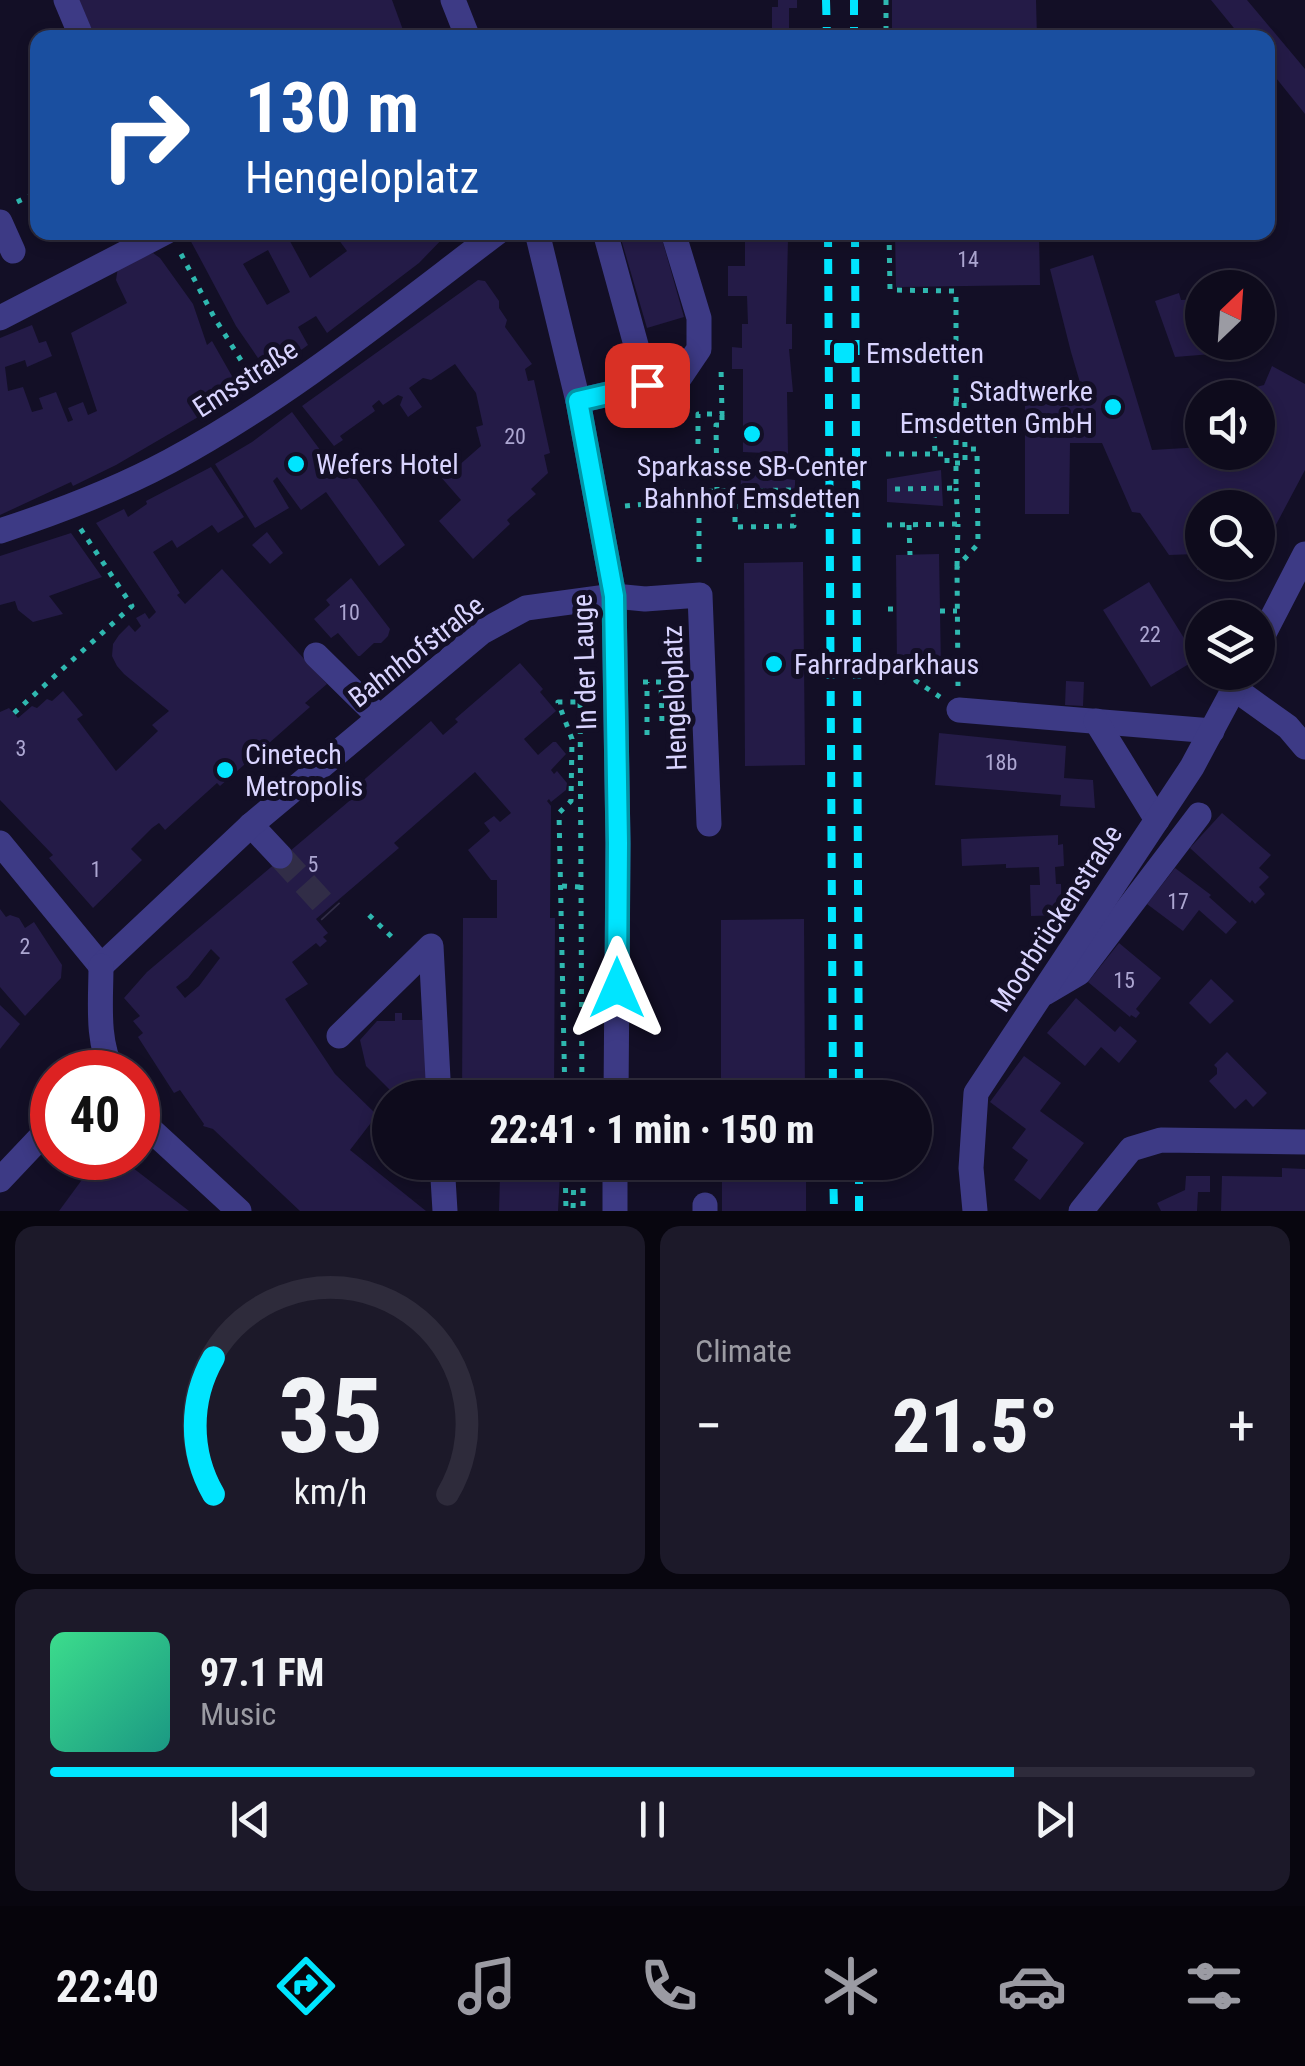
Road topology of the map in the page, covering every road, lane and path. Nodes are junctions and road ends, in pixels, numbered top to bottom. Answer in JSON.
{"nodes":[{"id":1,"x":66,"y":0,"type":"edge"},
{"id":2,"x":454,"y":0,"type":"edge"},
{"id":3,"x":886,"y":0,"type":"edge"},
{"id":4,"x":79,"y":30,"type":"edge"},
{"id":5,"x":465,"y":30,"type":"edge"},
{"id":6,"x":886,"y":30,"type":"edge"},
{"id":7,"x":0,"y":222,"type":"edge"},
{"id":8,"x":487,"y":240,"type":"edge"},
{"id":9,"x":539,"y":240,"type":"edge"},
{"id":10,"x":607,"y":240,"type":"edge"},
{"id":11,"x":675,"y":240,"type":"edge"},
{"id":12,"x":889,"y":240,"type":"edge"},
{"id":13,"x":172,"y":241,"type":"edge"},
{"id":14,"x":13,"y":251,"type":"dead end"},
{"id":15,"x":0,"y":318,"type":"edge"},
{"id":16,"x":647,"y":385,"type":"junction"},
{"id":17,"x":954,"y":399,"type":"junction"},
{"id":18,"x":578,"y":401,"type":"junction"},
{"id":19,"x":268,"y":402,"type":"junction"},
{"id":20,"x":722,"y":414,"type":"dead end"},
{"id":21,"x":934,"y":433,"type":"dead end"},
{"id":22,"x":965,"y":449,"type":"junction"},
{"id":23,"x":886,"y":454,"type":"dead end"},
{"id":24,"x":934,"y":454,"type":"junction"},
{"id":25,"x":956,"y":463,"type":"junction"},
{"id":26,"x":894,"y":488,"type":"dead end"},
{"id":27,"x":956,"y":488,"type":"junction"},
{"id":28,"x":794,"y":490,"type":"dead end"},
{"id":29,"x":735,"y":491,"type":"junction"},
{"id":30,"x":698,"y":492,"type":"junction"},
{"id":31,"x":717,"y":492,"type":"junction"},
{"id":32,"x":67,"y":508,"type":"junction"},
{"id":33,"x":600,"y":508,"type":"junction"},
{"id":34,"x":794,"y":514,"type":"dead end"},
{"id":35,"x":891,"y":523,"type":"dead end"},
{"id":36,"x":958,"y":524,"type":"junction"},
{"id":37,"x":803,"y":525,"type":"dead end"},
{"id":38,"x":909,"y":525,"type":"junction"},
{"id":39,"x":794,"y":526,"type":"junction"},
{"id":40,"x":0,"y":531,"type":"edge"},
{"id":41,"x":1305,"y":554,"type":"edge"},
{"id":42,"x":910,"y":555,"type":"dead end"},
{"id":43,"x":957,"y":567,"type":"junction"},
{"id":44,"x":700,"y":595,"type":"junction"},
{"id":45,"x":614,"y":596,"type":"junction"},
{"id":46,"x":888,"y":609,"type":"dead end"},
{"id":47,"x":896,"y":609,"type":"dead end"},
{"id":48,"x":940,"y":611,"type":"dead end"},
{"id":49,"x":958,"y":611,"type":"junction"},
{"id":50,"x":1275,"y":612,"type":"edge"},
{"id":51,"x":316,"y":655,"type":"dead end"},
{"id":52,"x":909,"y":668,"type":"dead end"},
{"id":53,"x":647,"y":682,"type":"dead end"},
{"id":54,"x":1234,"y":690,"type":"edge"},
{"id":55,"x":1249,"y":690,"type":"edge"},
{"id":56,"x":959,"y":710,"type":"junction"},
{"id":57,"x":14,"y":713,"type":"dead end"},
{"id":58,"x":379,"y":717,"type":"junction"},
{"id":59,"x":1096,"y":721,"type":"junction"},
{"id":60,"x":662,"y":723,"type":"dead end"},
{"id":61,"x":1212,"y":731,"type":"junction"},
{"id":62,"x":1305,"y":747,"type":"edge"},
{"id":63,"x":571,"y":801,"type":"junction"},
{"id":64,"x":580,"y":805,"type":"junction"},
{"id":65,"x":1199,"y":814,"type":"dead end"},
{"id":66,"x":1157,"y":820,"type":"junction"},
{"id":67,"x":709,"y":824,"type":"dead end"},
{"id":68,"x":251,"y":825,"type":"junction"},
{"id":69,"x":0,"y":842,"type":"edge"},
{"id":70,"x":280,"y":856,"type":"tunnel mouth"},
{"id":71,"x":562,"y":886,"type":"junction"},
{"id":72,"x":581,"y":887,"type":"junction"},
{"id":73,"x":370,"y":915,"type":"dead end"},
{"id":74,"x":399,"y":944,"type":"dead end"},
{"id":75,"x":101,"y":966,"type":"junction"},
{"id":76,"x":1041,"y":995,"type":"junction"},
{"id":77,"x":339,"y":1036,"type":"dead end"},
{"id":78,"x":104,"y":1050,"type":"edge"},
{"id":79,"x":438,"y":1080,"type":"edge"},
{"id":80,"x":564,"y":1080,"type":"edge"},
{"id":81,"x":582,"y":1080,"type":"edge"},
{"id":82,"x":616,"y":1080,"type":"edge"},
{"id":83,"x":160,"y":1137,"type":"edge"},
{"id":84,"x":1305,"y":1142,"type":"edge"},
{"id":85,"x":30,"y":1148,"type":"edge"},
{"id":86,"x":0,"y":1180,"type":"edge"},
{"id":87,"x":443,"y":1180,"type":"edge"},
{"id":88,"x":566,"y":1180,"type":"edge"},
{"id":89,"x":583,"y":1180,"type":"edge"},
{"id":90,"x":615,"y":1180,"type":"edge"},
{"id":91,"x":239,"y":1211,"type":"edge"},
{"id":92,"x":444,"y":1211,"type":"edge"},
{"id":93,"x":570,"y":1211,"type":"edge"},
{"id":94,"x":583,"y":1211,"type":"edge"},
{"id":95,"x":615,"y":1211,"type":"edge"},
{"id":96,"x":975,"y":1211,"type":"edge"},
{"id":97,"x":1080,"y":1211,"type":"edge"}],
"edges":[{"from":1,"to":4,"type":"street"},
{"from":2,"to":5,"type":"street"},
{"from":3,"to":6,"type":"path"},
{"from":7,"to":14,"type":"street"},
{"from":8,"to":19,"type":"street","name":"Emsstraße"},
{"from":9,"to":18,"type":"street","name":"In der Lauge"},
{"from":10,"to":16,"type":"street"},
{"from":11,"to":16,"type":"street"},
{"from":12,"to":17,"type":"path"},
{"from":13,"to":15,"type":"street"},
{"from":13,"to":19,"type":"path"},
{"from":16,"to":18,"type":"street"},
{"from":17,"to":22,"type":"path"},
{"from":17,"to":25,"type":"path"},
{"from":18,"to":33,"type":"street","name":"In der Lauge"},
{"from":19,"to":32,"type":"street","name":"Emsstraße"},
{"from":20,"to":31,"type":"path"},
{"from":21,"to":24,"type":"path"},
{"from":22,"to":25,"type":"path"},
{"from":22,"to":43,"type":"path"},
{"from":23,"to":24,"type":"path"},
{"from":24,"to":25,"type":"path"},
{"from":25,"to":27,"type":"path"},
{"from":26,"to":27,"type":"path"},
{"from":27,"to":36,"type":"path"},
{"from":28,"to":29,"type":"path"},
{"from":29,"to":31,"type":"path"},
{"from":29,"to":39,"type":"path"},
{"from":30,"to":31,"type":"path"},
{"from":30,"to":33,"type":"path"},
{"from":30,"to":44,"type":"path"},
{"from":32,"to":40,"type":"street","name":"Emsstraße"},
{"from":32,"to":57,"type":"path"},
{"from":33,"to":45,"type":"street","name":"In der Lauge"},
{"from":34,"to":39,"type":"path"},
{"from":35,"to":38,"type":"path"},
{"from":36,"to":38,"type":"path"},
{"from":36,"to":43,"type":"path"},
{"from":37,"to":39,"type":"path"},
{"from":38,"to":42,"type":"path"},
{"from":41,"to":50,"type":"street"},
{"from":43,"to":49,"type":"path"},
{"from":44,"to":45,"type":"street","name":"Hengeloplatz"},
{"from":44,"to":67,"type":"street","name":"Hengeloplatz"},
{"from":45,"to":58,"type":"street","name":"Bahnhofstraße"},
{"from":45,"to":82,"type":"street","name":"In der Lauge"},
{"from":46,"to":47,"type":"path"},
{"from":48,"to":49,"type":"path"},
{"from":49,"to":56,"type":"path"},
{"from":51,"to":58,"type":"street"},
{"from":52,"to":56,"type":"path"},
{"from":53,"to":60,"type":"path"},
{"from":54,"to":61,"type":"street","name":"Moorbrückenstraße"},
{"from":55,"to":62,"type":"street"},
{"from":56,"to":59,"type":"street"},
{"from":58,"to":68,"type":"street","name":"Bahnhofstraße"},
{"from":59,"to":61,"type":"street"},
{"from":59,"to":66,"type":"street"},
{"from":61,"to":66,"type":"street","name":"Moorbrückenstraße"},
{"from":63,"to":64,"type":"path"},
{"from":63,"to":64,"type":"path"},
{"from":63,"to":71,"type":"path"},
{"from":64,"to":72,"type":"path"},
{"from":65,"to":76,"type":"street"},
{"from":66,"to":76,"type":"street","name":"Moorbrückenstraße"},
{"from":68,"to":70,"type":"street"},
{"from":68,"to":75,"type":"street","name":"Bahnhofstraße"},
{"from":69,"to":75,"type":"street"},
{"from":71,"to":72,"type":"path"},
{"from":71,"to":80,"type":"path"},
{"from":72,"to":81,"type":"path"},
{"from":73,"to":74,"type":"path"},
{"from":75,"to":78,"type":"street"},
{"from":76,"to":96,"type":"street","name":"Moorbrückenstraße"},
{"from":77,"to":79,"type":"street"},
{"from":83,"to":91,"type":"street"},
{"from":84,"to":97,"type":"street"},
{"from":85,"to":86,"type":"street"},
{"from":87,"to":92,"type":"street"},
{"from":88,"to":93,"type":"path"},
{"from":89,"to":94,"type":"path"},
{"from":90,"to":95,"type":"street"}]}
